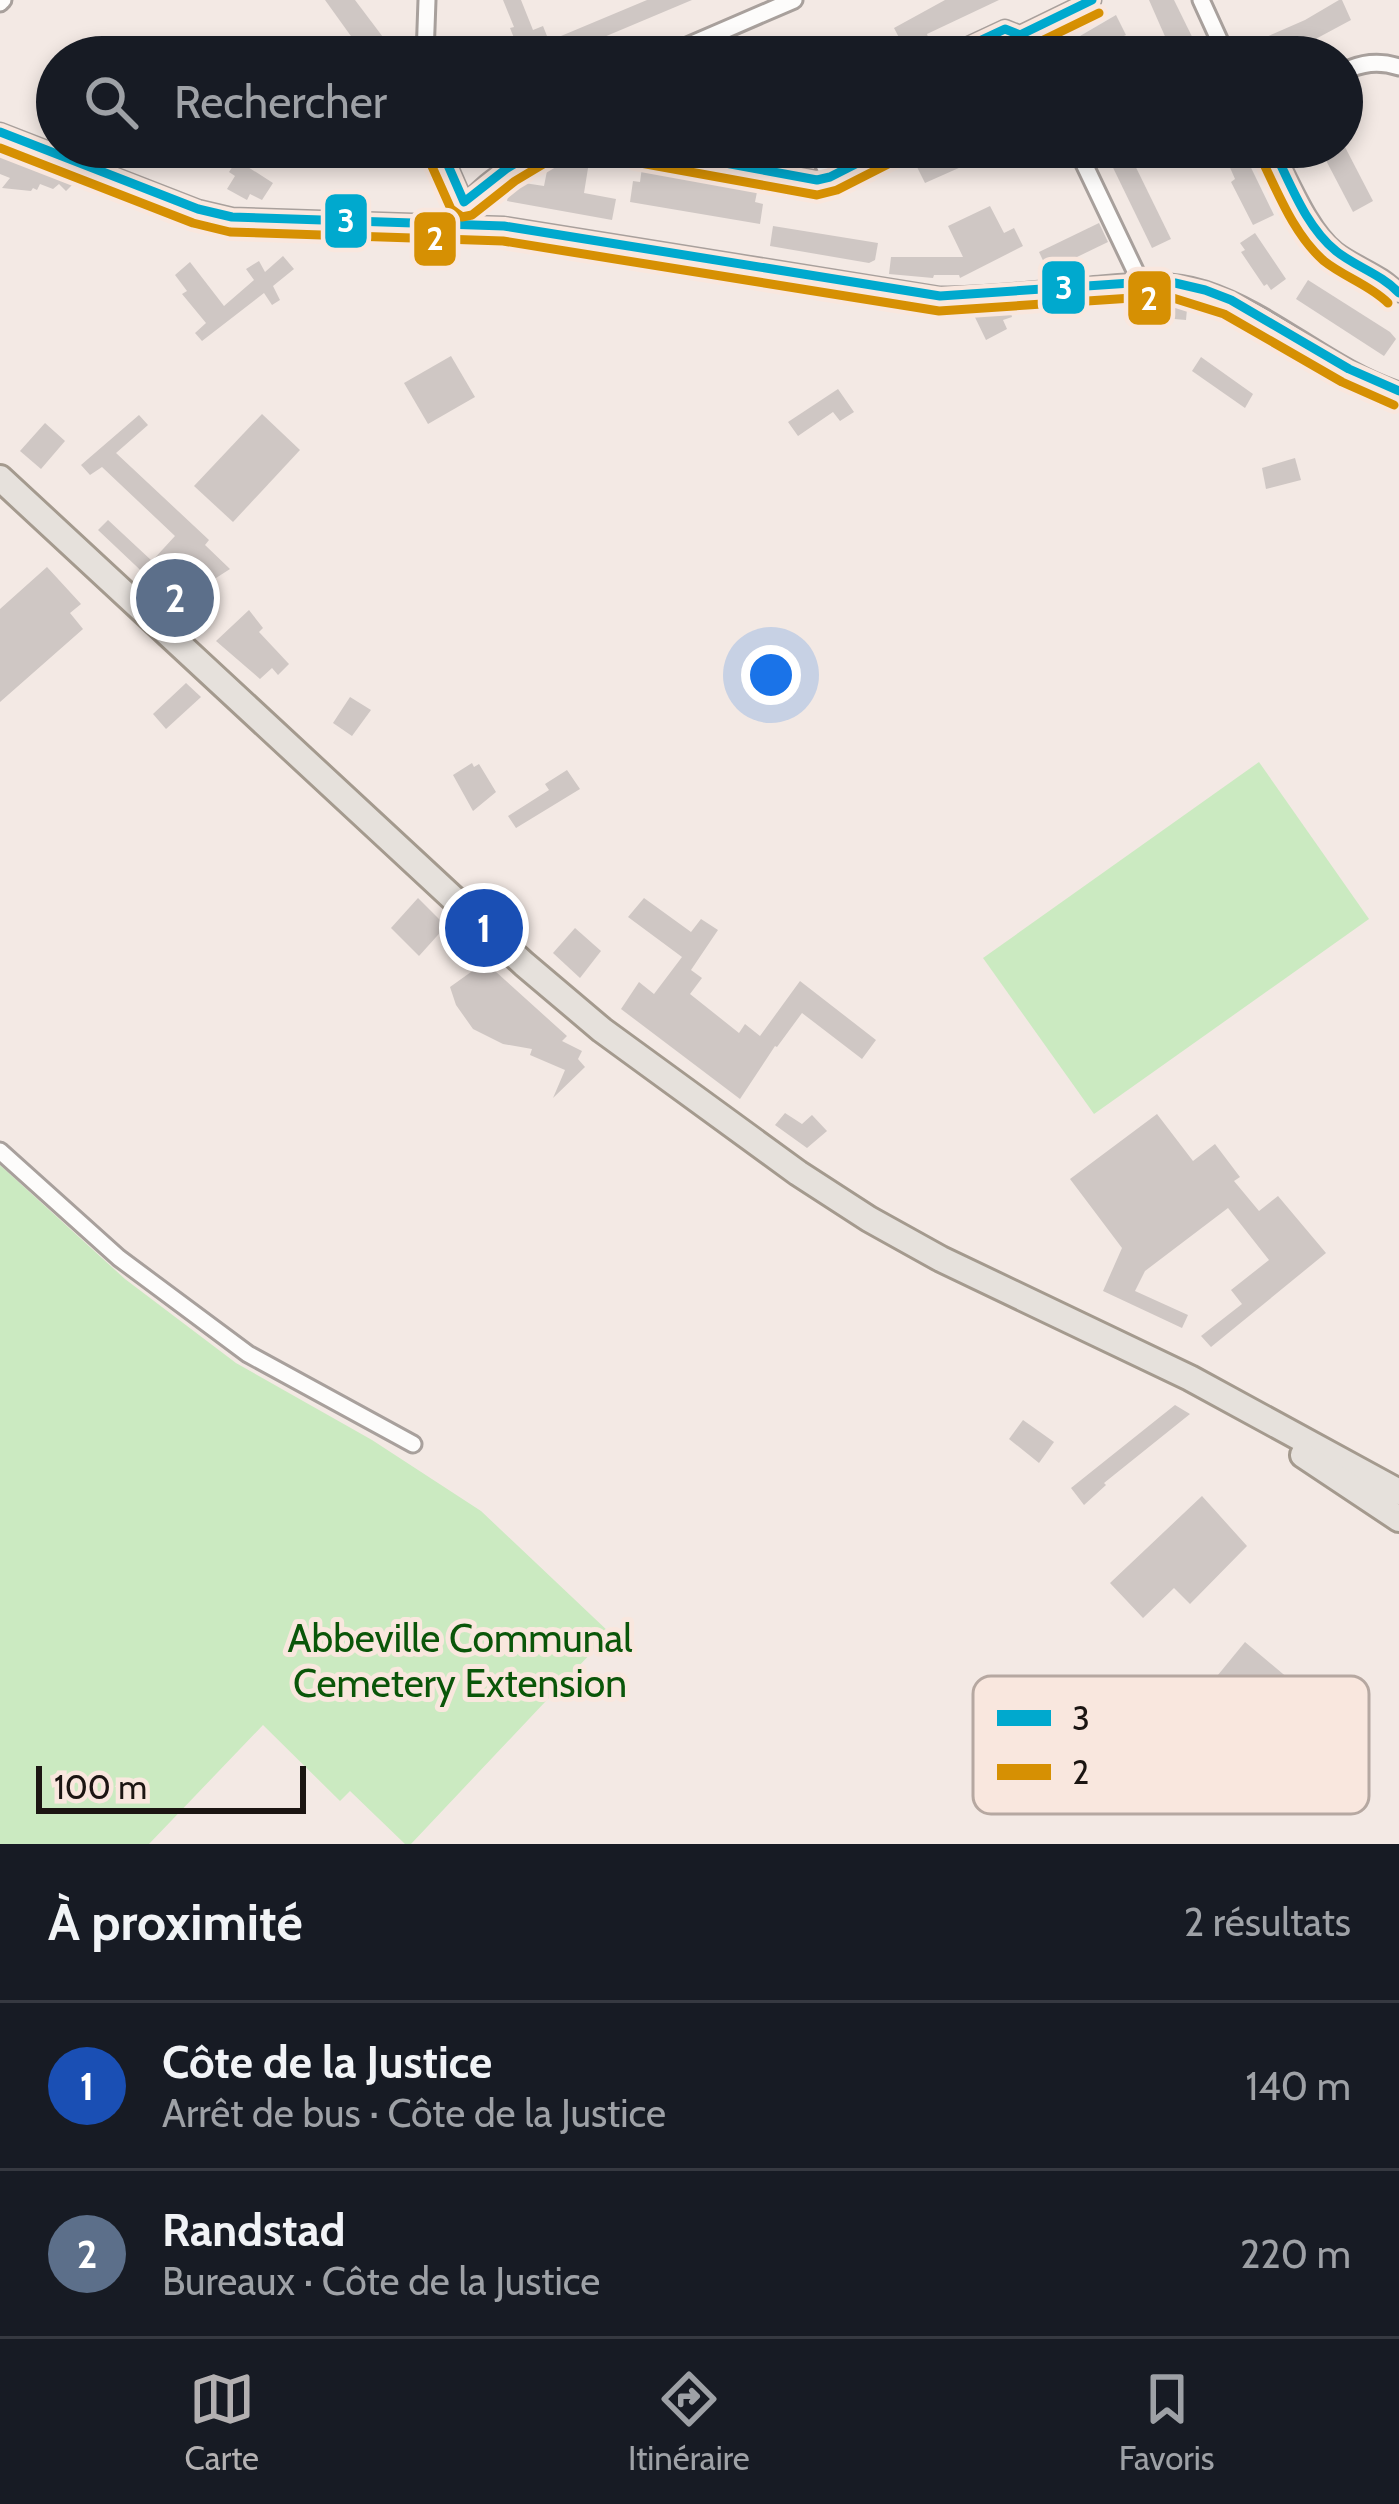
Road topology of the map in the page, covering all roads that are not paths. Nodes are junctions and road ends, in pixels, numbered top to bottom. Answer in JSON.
{"nodes":[{"id":1,"x":427,"y":0,"type":"edge"},
{"id":2,"x":1092,"y":0,"type":"edge"},
{"id":3,"x":1201,"y":0,"type":"edge"},
{"id":4,"x":794,"y":1,"type":"edge"},
{"id":5,"x":1020,"y":35,"type":"joint"},
{"id":6,"x":426,"y":36,"type":"edge"},
{"id":7,"x":712,"y":36,"type":"edge"},
{"id":8,"x":990,"y":36,"type":"edge"},
{"id":9,"x":1218,"y":36,"type":"edge"},
{"id":10,"x":1363,"y":64,"type":"edge"},
{"id":11,"x":1399,"y":67,"type":"edge"},
{"id":12,"x":0,"y":133,"type":"edge"},
{"id":13,"x":36,"y":147,"type":"edge"},
{"id":14,"x":91,"y":168,"type":"edge"},
{"id":15,"x":451,"y":168,"type":"edge"},
{"id":16,"x":508,"y":168,"type":"edge"},
{"id":17,"x":747,"y":168,"type":"edge"},
{"id":18,"x":825,"y":168,"type":"edge"},
{"id":19,"x":848,"y":168,"type":"edge"},
{"id":20,"x":1086,"y":168,"type":"edge"},
{"id":21,"x":1283,"y":168,"type":"edge"},
{"id":22,"x":830,"y":177,"type":"junction"},
{"id":23,"x":464,"y":202,"type":"junction"},
{"id":24,"x":454,"y":223,"type":"junction"},
{"id":25,"x":1140,"y":281,"type":"junction"},
{"id":26,"x":1399,"y":293,"type":"edge"},
{"id":27,"x":1399,"y":392,"type":"edge"},
{"id":28,"x":0,"y":478,"type":"edge"},
{"id":29,"x":0,"y":1150,"type":"edge"},
{"id":30,"x":1230,"y":1399,"type":"junction"},
{"id":31,"x":413,"y":1444,"type":"dead end"},
{"id":32,"x":1399,"y":1492,"type":"edge"},
{"id":33,"x":1399,"y":1519,"type":"edge"}],
"edges":[{"from":1,"to":6,"type":"street"},
{"from":2,"to":5,"type":"street"},
{"from":3,"to":9,"type":"street"},
{"from":4,"to":7,"type":"street"},
{"from":5,"to":8,"type":"street"},
{"from":10,"to":11,"type":"street"},
{"from":12,"to":13,"type":"street"},
{"from":14,"to":24,"type":"street"},
{"from":15,"to":23,"type":"street"},
{"from":16,"to":23,"type":"street"},
{"from":17,"to":22,"type":"street"},
{"from":18,"to":22,"type":"street"},
{"from":19,"to":22,"type":"street"},
{"from":20,"to":25,"type":"street"},
{"from":21,"to":26,"type":"street"},
{"from":23,"to":24,"type":"street"},
{"from":24,"to":25,"type":"street"},
{"from":25,"to":27,"type":"street"},
{"from":28,"to":30,"type":"main road"},
{"from":29,"to":31,"type":"street"},
{"from":30,"to":32,"type":"main road"},
{"from":30,"to":33,"type":"main road"}]}
